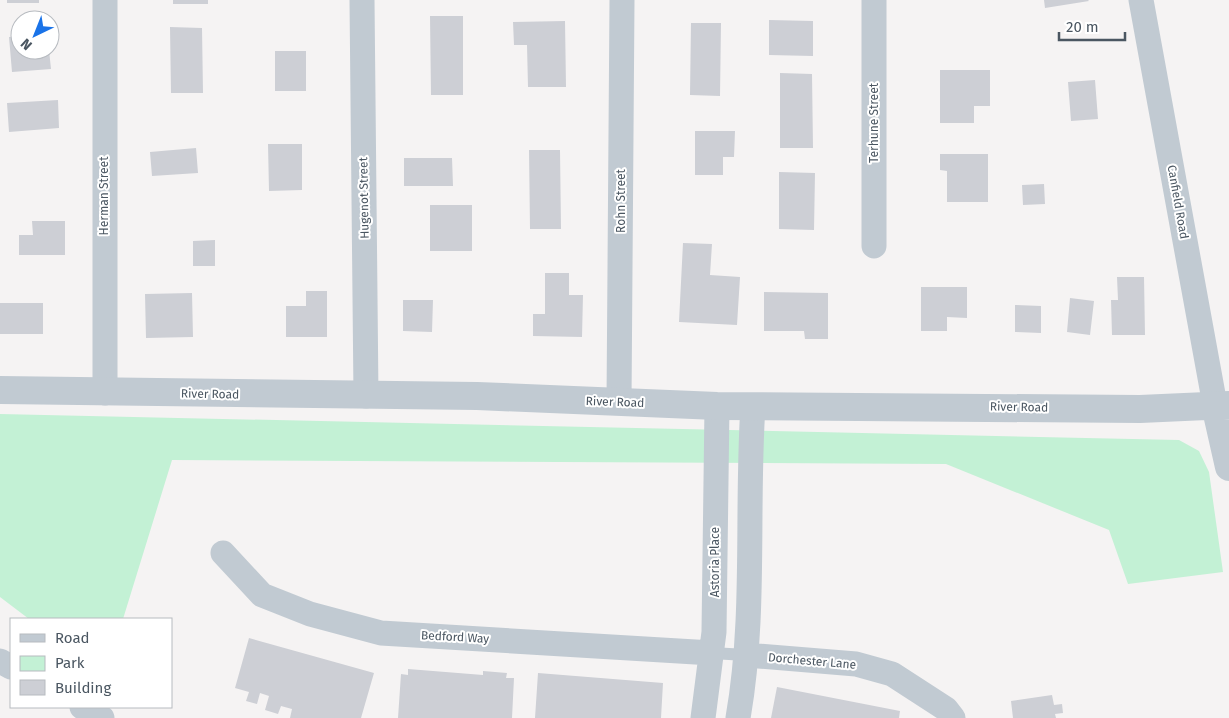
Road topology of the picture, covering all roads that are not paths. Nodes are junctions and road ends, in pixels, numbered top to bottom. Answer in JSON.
{"nodes":[{"id":1,"x":105,"y":0,"type":"edge"},
{"id":2,"x":362,"y":0,"type":"edge"},
{"id":3,"x":622,"y":0,"type":"edge"},
{"id":4,"x":874,"y":0,"type":"edge"},
{"id":5,"x":1141,"y":0,"type":"edge"},
{"id":6,"x":874,"y":246,"type":"dead end"},
{"id":7,"x":0,"y":390,"type":"edge"},
{"id":8,"x":105,"y":393,"type":"junction"},
{"id":9,"x":366,"y":396,"type":"junction"},
{"id":10,"x":619,"y":402,"type":"junction"},
{"id":11,"x":1222,"y":405,"type":"edge"},
{"id":12,"x":717,"y":406,"type":"junction"},
{"id":13,"x":753,"y":406,"type":"junction"},
{"id":14,"x":1229,"y":467,"type":"edge"},
{"id":15,"x":223,"y":553,"type":"dead end"},
{"id":16,"x":712,"y":653,"type":"junction"},
{"id":17,"x":746,"y":655,"type":"junction"},
{"id":18,"x":84,"y":708,"type":"edge"},
{"id":19,"x":102,"y":718,"type":"edge"},
{"id":20,"x":702,"y":718,"type":"edge"},
{"id":21,"x":738,"y":718,"type":"edge"},
{"id":22,"x":953,"y":718,"type":"edge"}],
"edges":[{"from":1,"to":8,"type":"street","name":"Herman Street"},
{"from":2,"to":9,"type":"street","name":"Hugenot Street"},
{"from":3,"to":10,"type":"street","name":"Rohn Street"},
{"from":4,"to":6,"type":"street","name":"Terhune Street"},
{"from":5,"to":11,"type":"street","name":"Canfield Road"},
{"from":7,"to":8,"type":"street","name":"River Road"},
{"from":8,"to":9,"type":"street","name":"River Road"},
{"from":9,"to":10,"type":"street","name":"River Road"},
{"from":10,"to":12,"type":"street","name":"River Road"},
{"from":11,"to":13,"type":"street","name":"River Road"},
{"from":11,"to":14,"type":"street"},
{"from":12,"to":13,"type":"street","name":"River Road"},
{"from":12,"to":16,"type":"street","name":"Astoria Place"},
{"from":13,"to":17,"type":"street"},
{"from":15,"to":16,"type":"street","name":"Bedford Way"},
{"from":16,"to":17,"type":"lane"},
{"from":16,"to":20,"type":"street","name":"Astoria Place"},
{"from":17,"to":21,"type":"street"},
{"from":17,"to":22,"type":"street","name":"Dorchester Lane"},
{"from":18,"to":19,"type":"street"}]}
